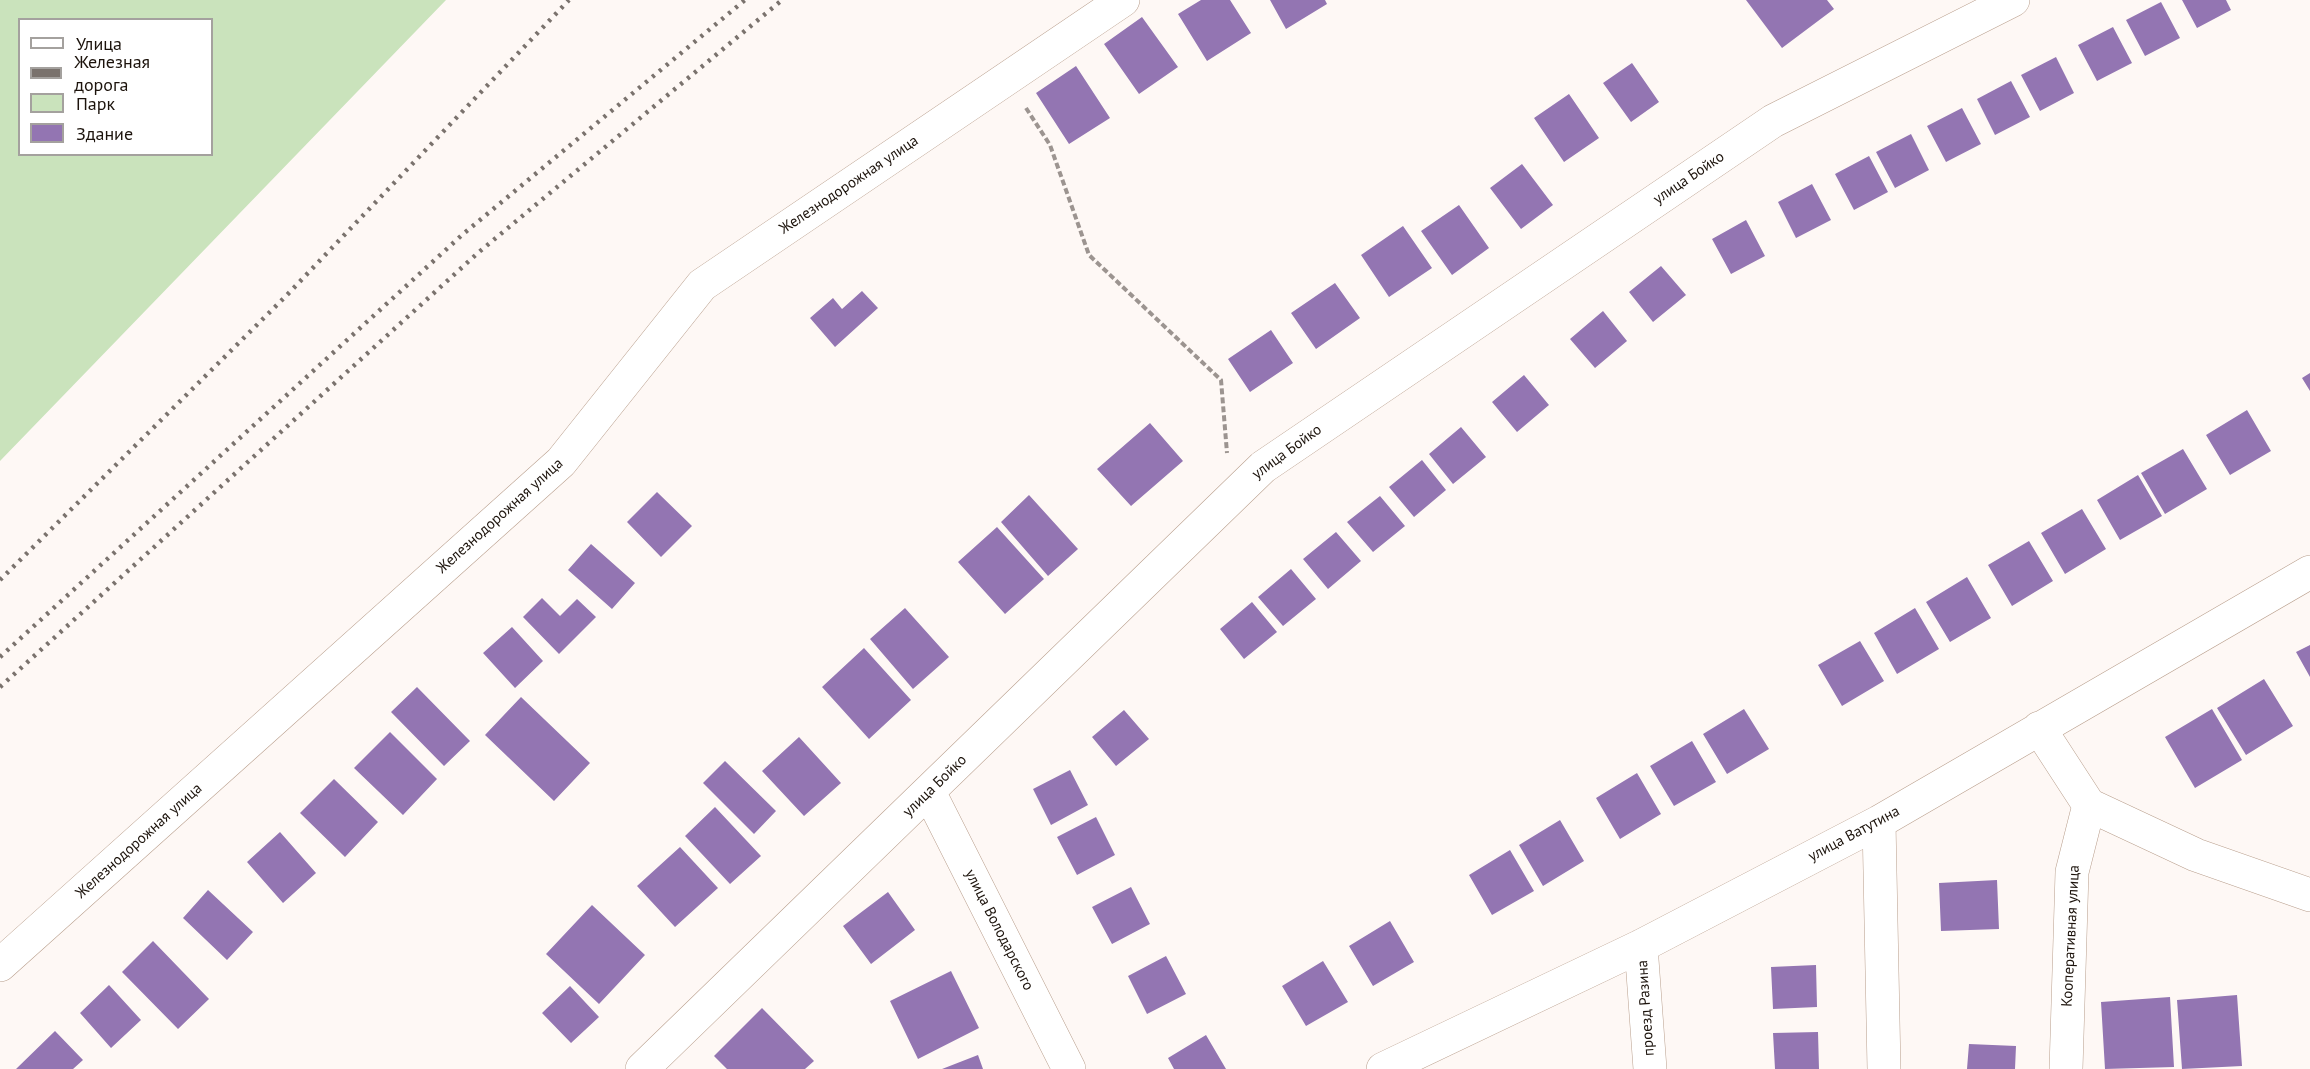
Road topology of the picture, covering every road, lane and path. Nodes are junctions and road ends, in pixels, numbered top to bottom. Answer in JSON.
{"nodes":[{"id":1,"x":1124,"y":0,"type":"edge"},
{"id":2,"x":2013,"y":0,"type":"edge"},
{"id":3,"x":1007,"y":78,"type":"junction"},
{"id":4,"x":1231,"y":498,"type":"junction"},
{"id":5,"x":2310,"y":572,"type":"edge"},
{"id":6,"x":2039,"y":728,"type":"junction"},
{"id":7,"x":929,"y":792,"type":"junction"},
{"id":8,"x":2089,"y":805,"type":"junction"},
{"id":9,"x":1879,"y":822,"type":"junction"},
{"id":10,"x":2310,"y":895,"type":"edge"},
{"id":11,"x":1641,"y":946,"type":"junction"},
{"id":12,"x":0,"y":965,"type":"edge"},
{"id":13,"x":642,"y":1069,"type":"edge"},
{"id":14,"x":1069,"y":1069,"type":"edge"},
{"id":15,"x":1383,"y":1069,"type":"edge"},
{"id":16,"x":1650,"y":1069,"type":"edge"},
{"id":17,"x":1884,"y":1069,"type":"edge"},
{"id":18,"x":2066,"y":1069,"type":"edge"}],
"edges":[{"from":1,"to":3,"type":"street","name":"Железнодорожная улица"},
{"from":2,"to":4,"type":"street","name":"улица Бойко"},
{"from":3,"to":4,"type":"path"},
{"from":3,"to":12,"type":"street","name":"Железнодорожная улица"},
{"from":4,"to":7,"type":"street","name":"улица Бойко"},
{"from":5,"to":6,"type":"street","name":"улица Ватутина"},
{"from":6,"to":8,"type":"street"},
{"from":6,"to":9,"type":"street","name":"улица Ватутина"},
{"from":7,"to":13,"type":"street","name":"улица Бойко"},
{"from":7,"to":14,"type":"street","name":"улица Володарского"},
{"from":8,"to":10,"type":"street"},
{"from":8,"to":18,"type":"street","name":"Кооперативная улица"},
{"from":9,"to":11,"type":"street","name":"улица Ватутина"},
{"from":9,"to":17,"type":"street"},
{"from":11,"to":15,"type":"street","name":"улица Ватутина"},
{"from":11,"to":16,"type":"street","name":"проезд Разина"}]}
